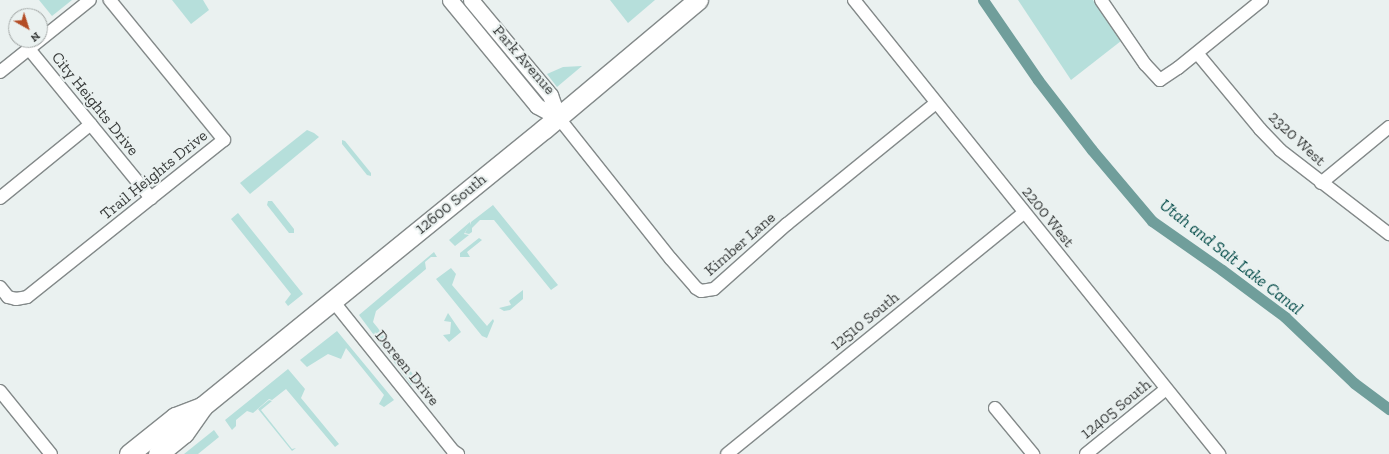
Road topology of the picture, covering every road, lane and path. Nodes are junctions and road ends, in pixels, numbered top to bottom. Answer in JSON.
{"nodes":[{"id":1,"x":90,"y":0,"type":"edge"},
{"id":2,"x":110,"y":0,"type":"edge"},
{"id":3,"x":450,"y":0,"type":"edge"},
{"id":4,"x":471,"y":0,"type":"edge"},
{"id":5,"x":698,"y":0,"type":"edge"},
{"id":6,"x":854,"y":0,"type":"edge"},
{"id":7,"x":1262,"y":0,"type":"edge"},
{"id":8,"x":1104,"y":1,"type":"edge"},
{"id":9,"x":29,"y":49,"type":"junction"},
{"id":10,"x":1197,"y":53,"type":"junction"},
{"id":11,"x":0,"y":72,"type":"edge"},
{"id":12,"x":936,"y":103,"type":"junction"},
{"id":13,"x":558,"y":117,"type":"junction"},
{"id":14,"x":91,"y":124,"type":"junction"},
{"id":15,"x":1389,"y":127,"type":"edge"},
{"id":16,"x":1321,"y":183,"type":"junction"},
{"id":17,"x":0,"y":198,"type":"edge"},
{"id":18,"x":151,"y":198,"type":"junction"},
{"id":19,"x":1024,"y":213,"type":"junction"},
{"id":20,"x":1389,"y":234,"type":"edge"},
{"id":21,"x":0,"y":287,"type":"edge"},
{"id":22,"x":332,"y":301,"type":"junction"},
{"id":23,"x":1166,"y":389,"type":"junction"},
{"id":24,"x":0,"y":391,"type":"edge"},
{"id":25,"x":203,"y":406,"type":"junction"},
{"id":26,"x":995,"y":408,"type":"dead end"},
{"id":27,"x":51,"y":454,"type":"edge"},
{"id":28,"x":129,"y":454,"type":"edge"},
{"id":29,"x":158,"y":454,"type":"edge"},
{"id":30,"x":458,"y":454,"type":"edge"},
{"id":31,"x":727,"y":454,"type":"edge"},
{"id":32,"x":1033,"y":454,"type":"edge"},
{"id":33,"x":1086,"y":454,"type":"edge"},
{"id":34,"x":1219,"y":454,"type":"edge"}],
"edges":[{"from":1,"to":9,"type":"street"},
{"from":2,"to":18,"type":"street","name":"Trail Heights Drive"},
{"from":3,"to":13,"type":"street","name":"Park Avenue"},
{"from":4,"to":13,"type":"street","name":"Park Avenue"},
{"from":5,"to":13,"type":"main road","name":"12600 South"},
{"from":6,"to":12,"type":"street","name":"2200 West"},
{"from":7,"to":10,"type":"street"},
{"from":8,"to":10,"type":"street"},
{"from":9,"to":11,"type":"street"},
{"from":9,"to":14,"type":"street","name":"City Heights Drive"},
{"from":10,"to":16,"type":"street","name":"2320 West"},
{"from":12,"to":13,"type":"street","name":"Kimber Lane"},
{"from":12,"to":19,"type":"street","name":"2200 West"},
{"from":13,"to":22,"type":"main road","name":"12600 South"},
{"from":14,"to":17,"type":"street"},
{"from":14,"to":18,"type":"street","name":"City Heights Drive"},
{"from":15,"to":16,"type":"street"},
{"from":16,"to":20,"type":"street","name":"2320 West"},
{"from":18,"to":21,"type":"street","name":"Trail Heights Drive"},
{"from":19,"to":23,"type":"street","name":"2200 West"},
{"from":19,"to":31,"type":"street","name":"12510 South"},
{"from":22,"to":25,"type":"main road","name":"12600 South"},
{"from":22,"to":30,"type":"street","name":"Doreen Drive"},
{"from":23,"to":33,"type":"street","name":"12405 South"},
{"from":23,"to":34,"type":"street","name":"2200 West"},
{"from":24,"to":27,"type":"street"},
{"from":25,"to":28,"type":"main road","name":"12600 South"},
{"from":25,"to":29,"type":"main road","name":"12600 South"},
{"from":26,"to":32,"type":"street"}]}
